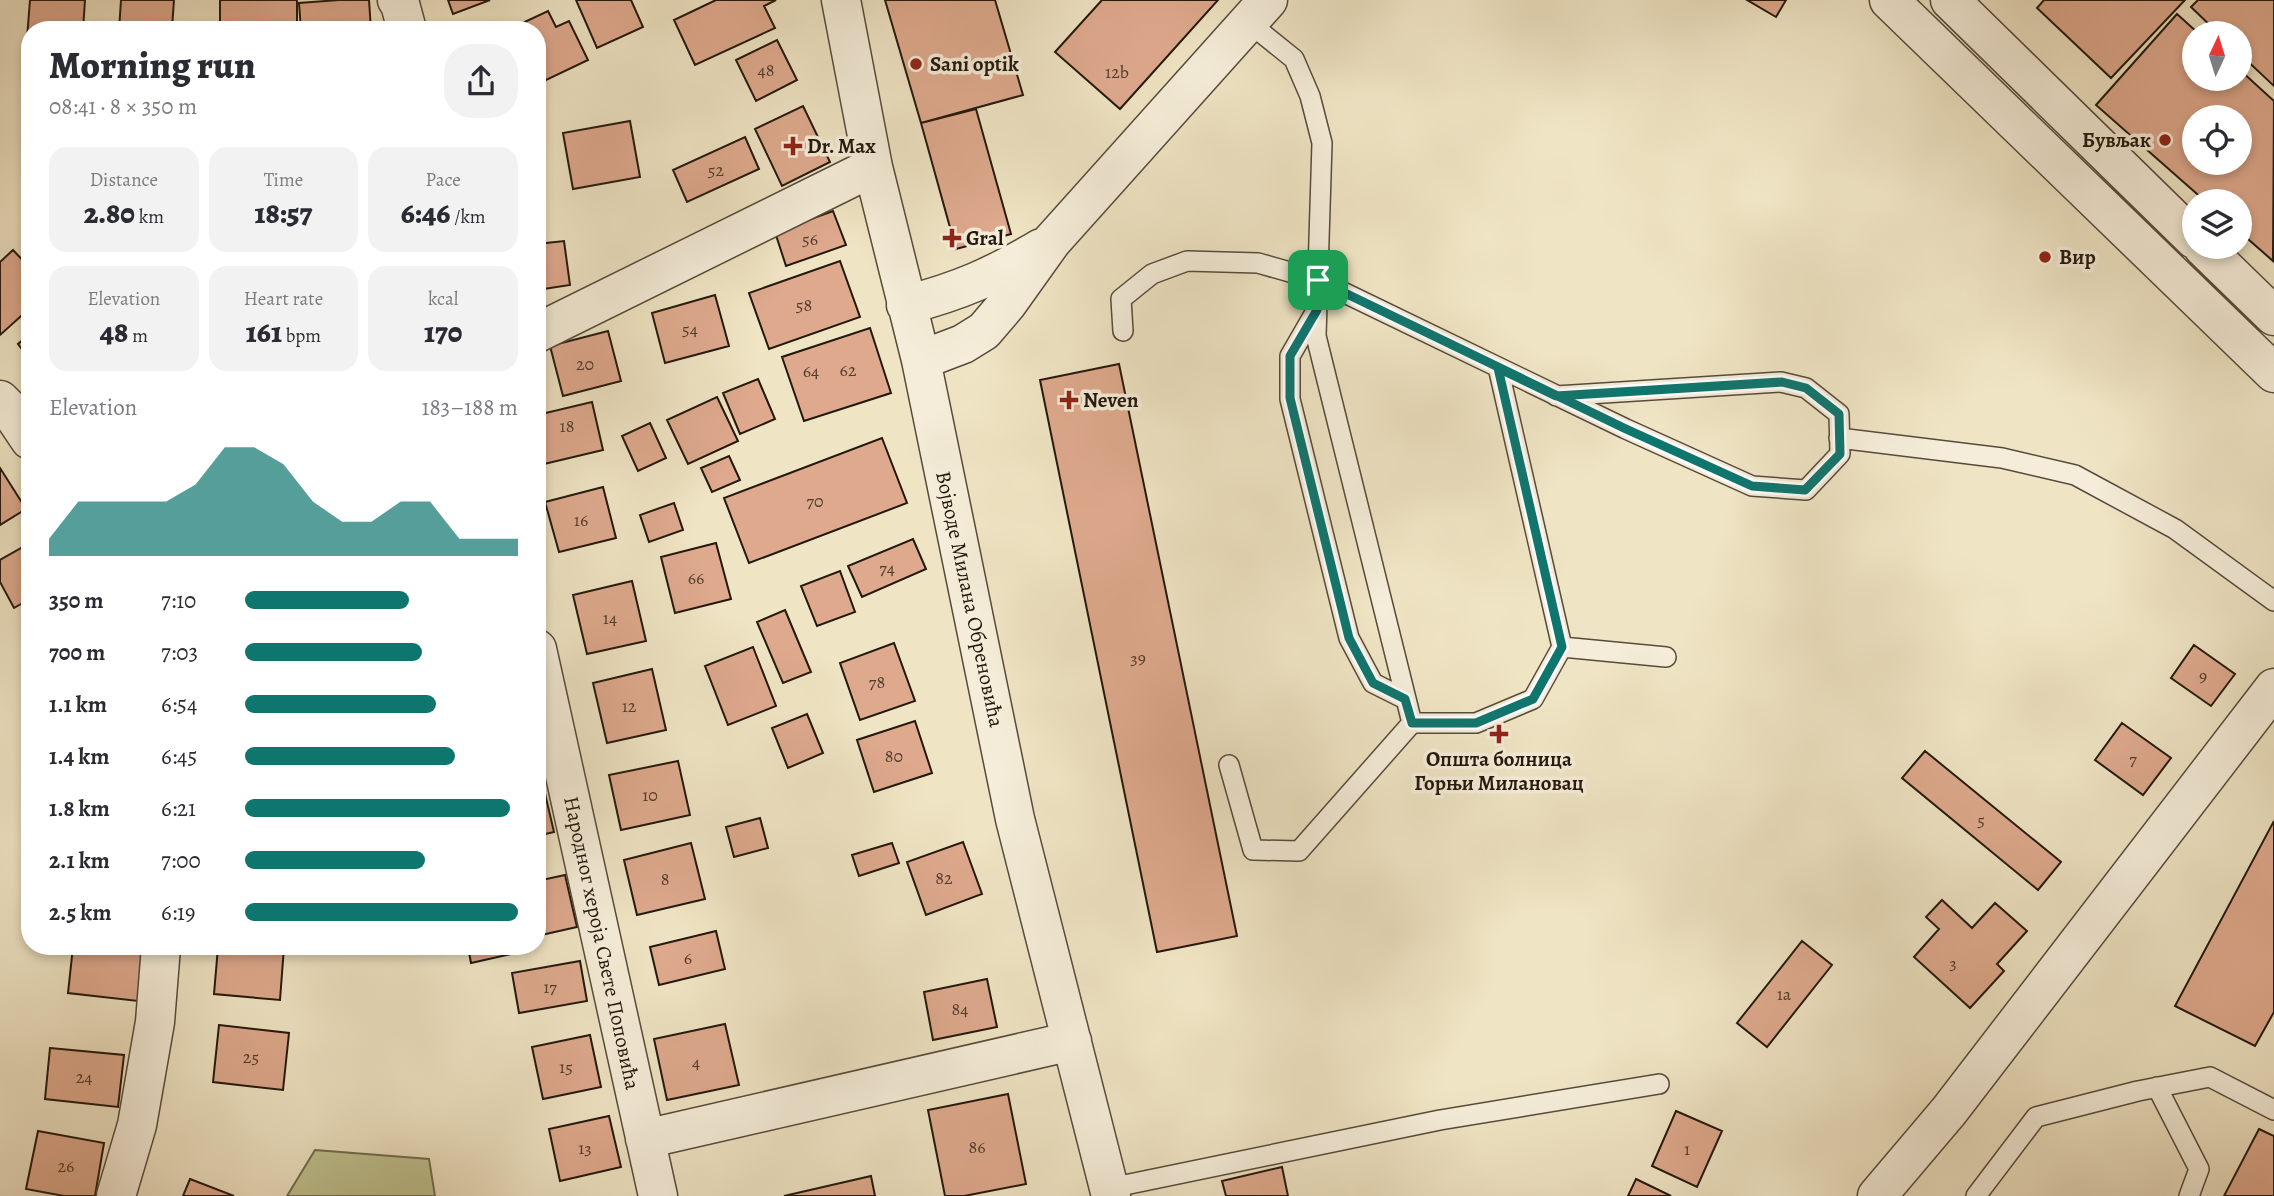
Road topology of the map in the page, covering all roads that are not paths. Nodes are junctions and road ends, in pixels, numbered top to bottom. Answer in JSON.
{"nodes":[{"id":1,"x":397,"y":0,"type":"edge"},
{"id":2,"x":841,"y":0,"type":"edge"},
{"id":3,"x":1889,"y":0,"type":"edge"},
{"id":4,"x":1951,"y":0,"type":"edge"},
{"id":5,"x":1258,"y":11,"type":"edge"},
{"id":6,"x":405,"y":21,"type":"edge"},
{"id":7,"x":1922,"y":32,"type":"junction"},
{"id":8,"x":873,"y":167,"type":"junction"},
{"id":9,"x":2182,"y":227,"type":"edge"},
{"id":10,"x":1052,"y":241,"type":"junction"},
{"id":11,"x":2215,"y":259,"type":"edge"},
{"id":12,"x":1318,"y":280,"type":"junction"},
{"id":13,"x":906,"y":305,"type":"junction"},
{"id":14,"x":1317,"y":310,"type":"junction"},
{"id":15,"x":2274,"y":317,"type":"edge"},
{"id":16,"x":546,"y":329,"type":"edge"},
{"id":17,"x":1123,"y":331,"type":"dead end"},
{"id":18,"x":921,"y":360,"type":"junction"},
{"id":19,"x":1498,"y":368,"type":"junction"},
{"id":20,"x":2274,"y":373,"type":"edge"},
{"id":21,"x":1556,"y":396,"type":"junction"},
{"id":22,"x":0,"y":400,"type":"edge"},
{"id":23,"x":21,"y":427,"type":"edge"},
{"id":24,"x":1839,"y":438,"type":"junction"},
{"id":25,"x":2274,"y":601,"type":"edge"},
{"id":26,"x":1562,"y":647,"type":"junction"},
{"id":27,"x":1666,"y":657,"type":"dead end"},
{"id":28,"x":2274,"y":688,"type":"edge"},
{"id":29,"x":546,"y":690,"type":"edge"},
{"id":30,"x":1405,"y":699,"type":"junction"},
{"id":31,"x":1412,"y":723,"type":"junction"},
{"id":32,"x":1229,"y":765,"type":"dead end"},
{"id":33,"x":160,"y":955,"type":"edge"},
{"id":34,"x":1072,"y":1041,"type":"junction"},
{"id":35,"x":1660,"y":1084,"type":"dead end"},
{"id":36,"x":2157,"y":1087,"type":"junction"},
{"id":37,"x":2274,"y":1110,"type":"edge"},
{"id":38,"x":645,"y":1139,"type":"junction"},
{"id":39,"x":1110,"y":1192,"type":"edge"},
{"id":40,"x":116,"y":1196,"type":"edge"},
{"id":41,"x":658,"y":1196,"type":"edge"},
{"id":42,"x":1877,"y":1196,"type":"edge"},
{"id":43,"x":1976,"y":1196,"type":"edge"},
{"id":44,"x":2189,"y":1196,"type":"edge"}],
"edges":[{"from":1,"to":6,"type":"street"},
{"from":2,"to":8,"type":"street","name":"Војводе Милана Обреновића"},
{"from":3,"to":7,"type":"street"},
{"from":4,"to":7,"type":"street"},
{"from":4,"to":9,"type":"street"},
{"from":5,"to":10,"type":"street"},
{"from":5,"to":12,"type":"lane"},
{"from":7,"to":20,"type":"street"},
{"from":8,"to":13,"type":"street","name":"Војводе Милана Обреновића"},
{"from":8,"to":16,"type":"street"},
{"from":10,"to":13,"type":"street"},
{"from":10,"to":18,"type":"street"},
{"from":11,"to":15,"type":"street"},
{"from":12,"to":14,"type":"lane"},
{"from":12,"to":17,"type":"lane"},
{"from":12,"to":19,"type":"lane"},
{"from":13,"to":18,"type":"street","name":"Војводе Милана Обреновића"},
{"from":14,"to":30,"type":"lane"},
{"from":14,"to":30,"type":"lane"},
{"from":18,"to":34,"type":"street","name":"Војводе Милана Обреновића"},
{"from":19,"to":21,"type":"lane"},
{"from":19,"to":26,"type":"lane"},
{"from":21,"to":24,"type":"lane"},
{"from":21,"to":24,"type":"lane"},
{"from":22,"to":23,"type":"street"},
{"from":24,"to":25,"type":"lane"},
{"from":26,"to":27,"type":"lane"},
{"from":26,"to":31,"type":"lane"},
{"from":28,"to":42,"type":"street"},
{"from":29,"to":38,"type":"street","name":"Народног хероја Свете Поповића"},
{"from":30,"to":31,"type":"lane"},
{"from":31,"to":32,"type":"lane"},
{"from":33,"to":40,"type":"street"},
{"from":34,"to":38,"type":"street"},
{"from":34,"to":39,"type":"street","name":"Војводе Милана Обреновића"},
{"from":35,"to":39,"type":"lane"},
{"from":36,"to":37,"type":"lane"},
{"from":36,"to":43,"type":"lane"},
{"from":36,"to":44,"type":"lane"},
{"from":38,"to":41,"type":"street","name":"Народног хероја Свете Поповића"}]}
